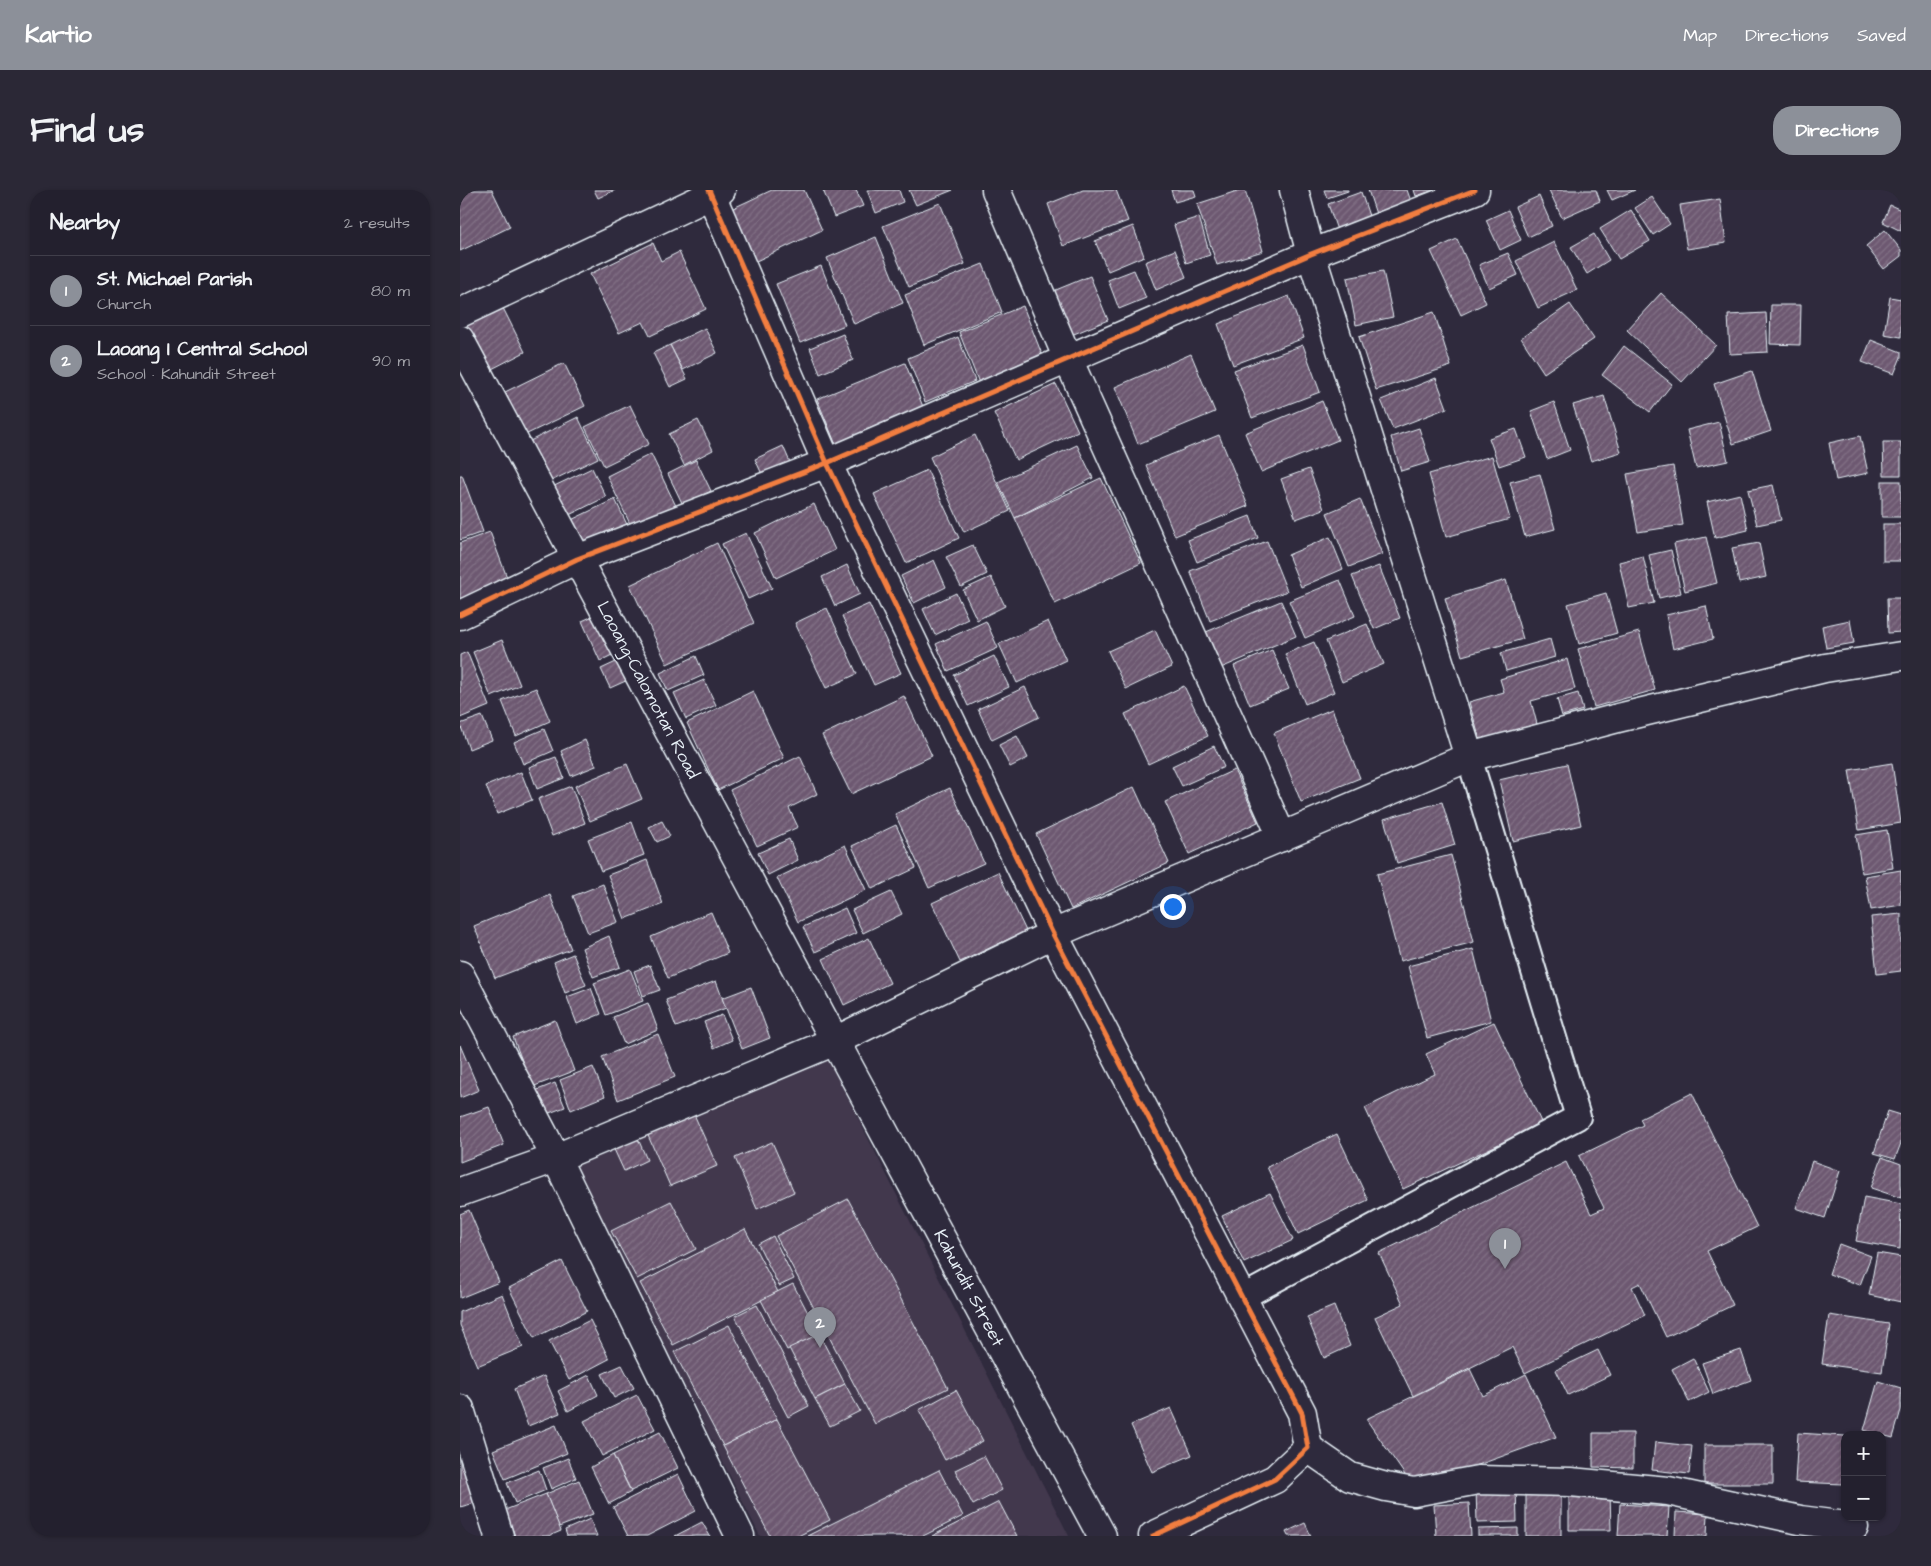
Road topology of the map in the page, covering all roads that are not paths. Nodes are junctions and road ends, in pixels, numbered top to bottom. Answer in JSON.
{"nodes":[{"id":1,"x":996,"y":190,"type":"edge"},
{"id":2,"x":1294,"y":190,"type":"edge"},
{"id":3,"x":1475,"y":190,"type":"edge"},
{"id":4,"x":713,"y":192,"type":"edge"},
{"id":5,"x":1311,"y":254,"type":"junction"},
{"id":6,"x":460,"y":313,"type":"edge"},
{"id":7,"x":460,"y":340,"type":"edge"},
{"id":8,"x":1068,"y":359,"type":"junction"},
{"id":9,"x":827,"y":463,"type":"junction"},
{"id":10,"x":577,"y":559,"type":"junction"},
{"id":11,"x":460,"y":615,"type":"edge"},
{"id":12,"x":1901,"y":656,"type":"edge"},
{"id":13,"x":1468,"y":758,"type":"junction"},
{"id":14,"x":1282,"y":837,"type":"junction"},
{"id":15,"x":1052,"y":934,"type":"junction"},
{"id":16,"x":460,"y":975,"type":"edge"},
{"id":17,"x":835,"y":1041,"type":"junction"},
{"id":18,"x":556,"y":1158,"type":"junction"},
{"id":19,"x":460,"y":1192,"type":"edge"},
{"id":20,"x":1241,"y":1298,"type":"junction"},
{"id":21,"x":460,"y":1409,"type":"edge"},
{"id":22,"x":1308,"y":1448,"type":"junction"},
{"id":23,"x":1854,"y":1527,"type":"dead end"},
{"id":24,"x":499,"y":1536,"type":"edge"},
{"id":25,"x":740,"y":1536,"type":"edge"},
{"id":26,"x":1102,"y":1536,"type":"edge"},
{"id":27,"x":1153,"y":1536,"type":"edge"}],
"edges":[{"from":1,"to":8,"type":"street"},
{"from":2,"to":5,"type":"street"},
{"from":3,"to":5,"type":"street"},
{"from":4,"to":6,"type":"street"},
{"from":4,"to":9,"type":"street"},
{"from":5,"to":8,"type":"street"},
{"from":5,"to":13,"type":"street"},
{"from":7,"to":10,"type":"street","name":"Laoang-Calomotan Road"},
{"from":8,"to":9,"type":"street"},
{"from":8,"to":14,"type":"street"},
{"from":9,"to":10,"type":"street"},
{"from":9,"to":15,"type":"street"},
{"from":10,"to":11,"type":"street"},
{"from":10,"to":17,"type":"street","name":"Laoang-Calomotan Road"},
{"from":12,"to":13,"type":"street"},
{"from":13,"to":14,"type":"street"},
{"from":13,"to":20,"type":"lane"},
{"from":14,"to":15,"type":"street"},
{"from":15,"to":17,"type":"street"},
{"from":15,"to":20,"type":"street"},
{"from":16,"to":18,"type":"street"},
{"from":17,"to":18,"type":"street"},
{"from":17,"to":26,"type":"street","name":"Kahundit Street"},
{"from":18,"to":19,"type":"street"},
{"from":18,"to":25,"type":"street"},
{"from":20,"to":22,"type":"street"},
{"from":21,"to":24,"type":"street"},
{"from":22,"to":23,"type":"street"},
{"from":22,"to":27,"type":"street"}]}
